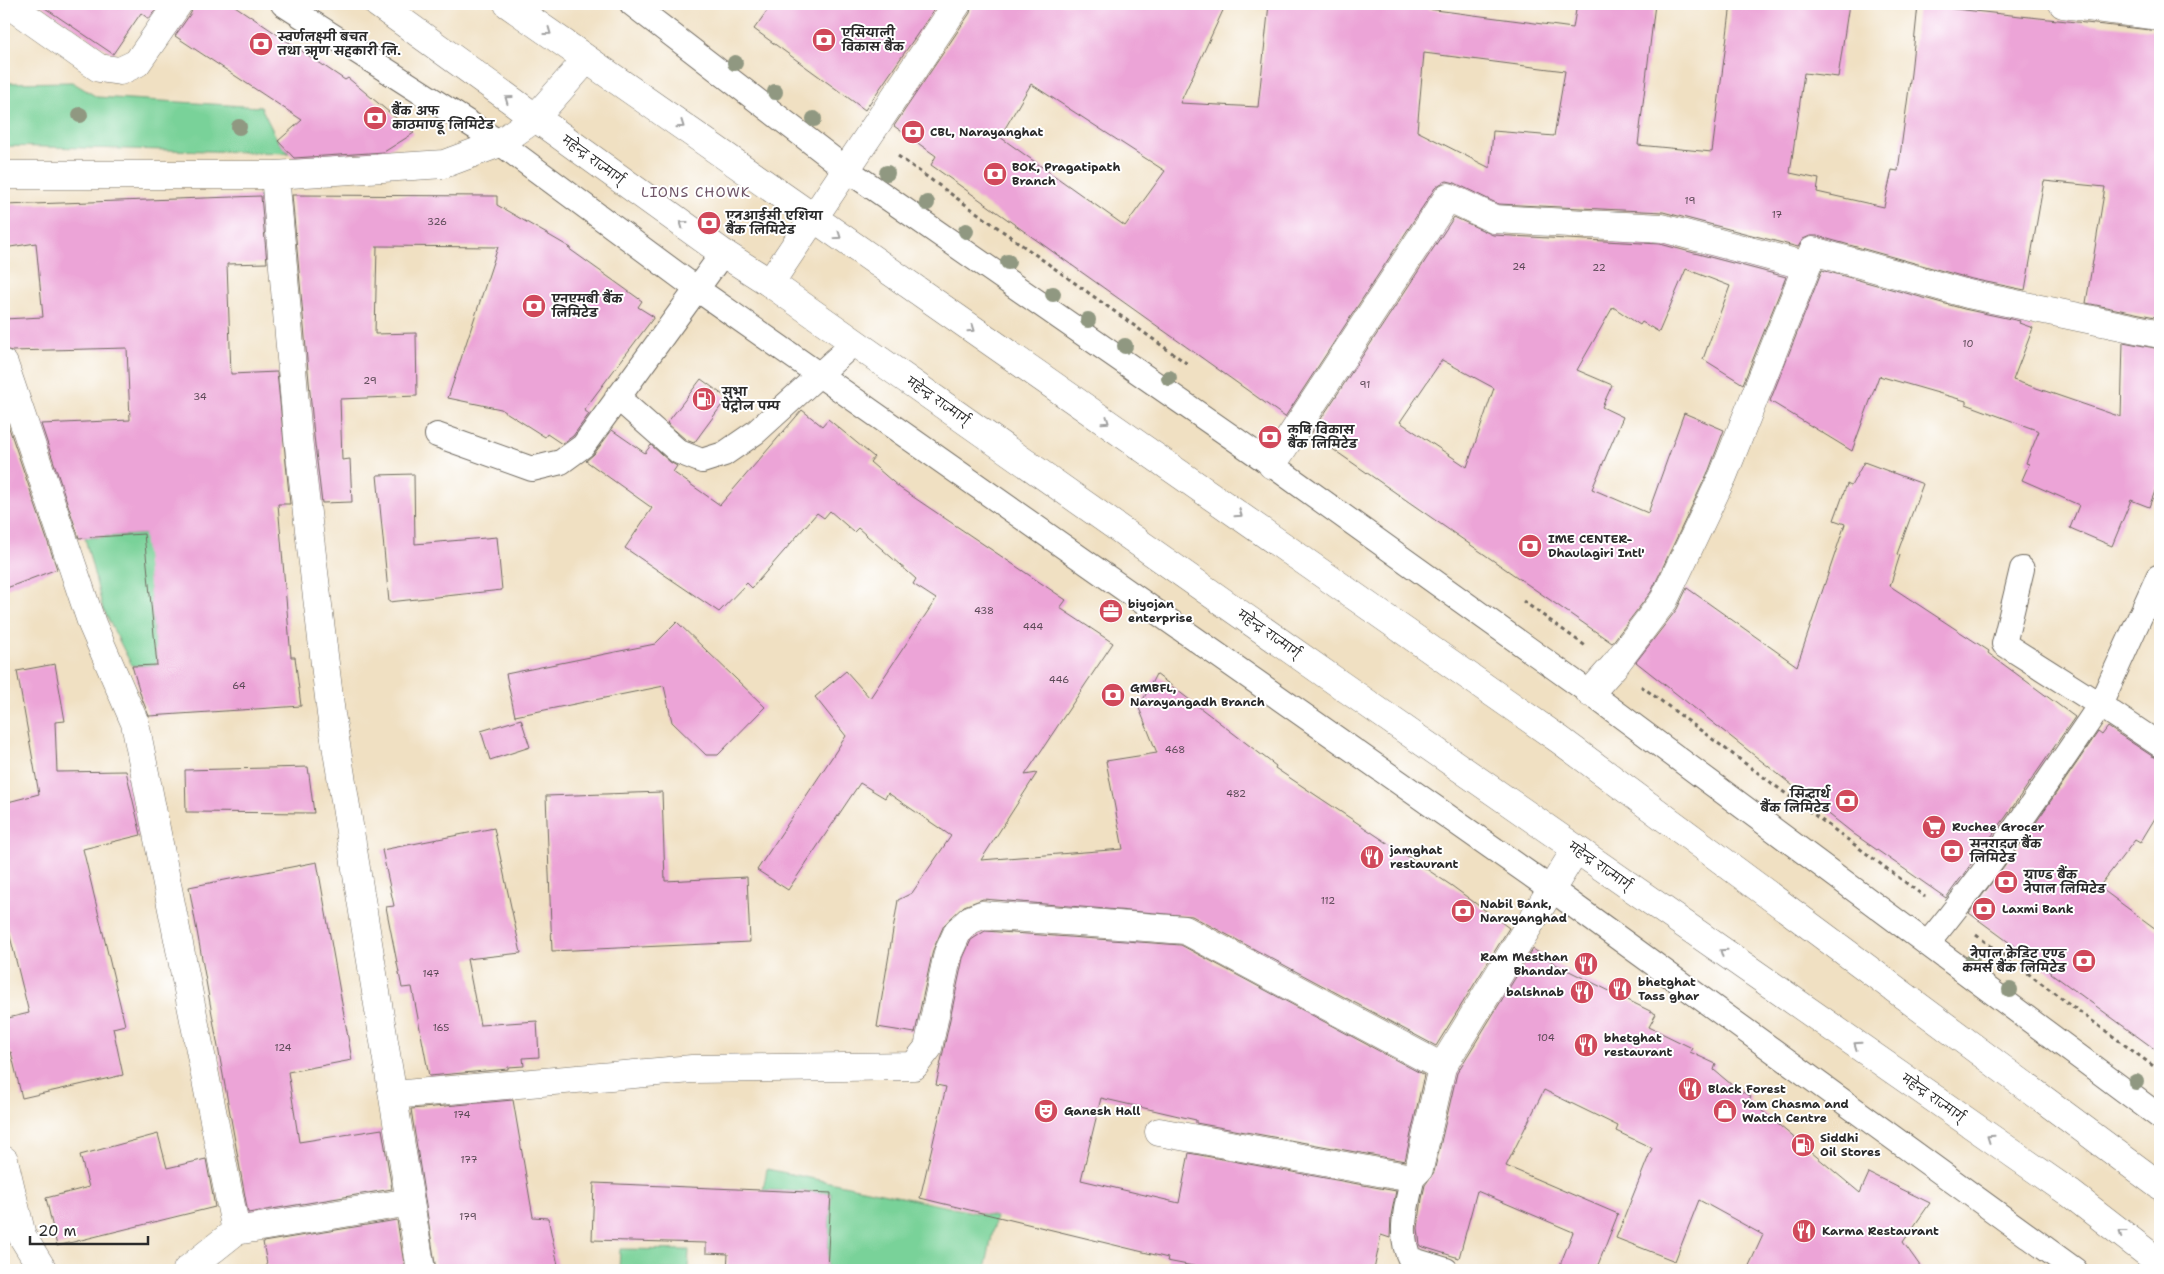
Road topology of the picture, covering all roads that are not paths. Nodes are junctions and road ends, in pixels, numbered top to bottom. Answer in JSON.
{"nodes":[{"id":1,"x":8,"y":4,"type":"edge"},
{"id":2,"x":178,"y":4,"type":"edge"},
{"id":3,"x":283,"y":4,"type":"edge"},
{"id":4,"x":378,"y":4,"type":"edge"},
{"id":5,"x":508,"y":4,"type":"edge"},
{"id":6,"x":632,"y":4,"type":"edge"},
{"id":7,"x":957,"y":4,"type":"edge"},
{"id":8,"x":2063,"y":4,"type":"edge"},
{"id":9,"x":2160,"y":16,"type":"edge"},
{"id":10,"x":586,"y":60,"type":"junction"},
{"id":11,"x":535,"y":118,"type":"junction"},
{"id":12,"x":500,"y":143,"type":"junction"},
{"id":13,"x":846,"y":169,"type":"junction"},
{"id":14,"x":4,"y":175,"type":"edge"},
{"id":15,"x":275,"y":175,"type":"junction"},
{"id":16,"x":812,"y":218,"type":"junction"},
{"id":17,"x":723,"y":253,"type":"junction"},
{"id":18,"x":1807,"y":266,"type":"junction"},
{"id":19,"x":770,"y":283,"type":"junction"},
{"id":20,"x":697,"y":289,"type":"junction"},
{"id":21,"x":2160,"y":334,"type":"edge"},
{"id":22,"x":855,"y":342,"type":"junction"},
{"id":23,"x":4,"y":364,"type":"edge"},
{"id":24,"x":819,"y":375,"type":"junction"},
{"id":25,"x":617,"y":397,"type":"junction"},
{"id":26,"x":437,"y":435,"type":"dead end"},
{"id":27,"x":1272,"y":465,"type":"junction"},
{"id":28,"x":2022,"y":569,"type":"dead end"},
{"id":29,"x":2158,"y":577,"type":"dead end"},
{"id":30,"x":1590,"y":693,"type":"junction"},
{"id":31,"x":2100,"y":705,"type":"junction"},
{"id":32,"x":2160,"y":745,"type":"edge"},
{"id":33,"x":1576,"y":849,"type":"junction"},
{"id":34,"x":1551,"y":889,"type":"junction"},
{"id":35,"x":1927,"y":944,"type":"junction"},
{"id":36,"x":1442,"y":1067,"type":"junction"},
{"id":37,"x":393,"y":1095,"type":"junction"},
{"id":38,"x":2160,"y":1117,"type":"edge"},
{"id":39,"x":1159,"y":1132,"type":"dead end"},
{"id":40,"x":4,"y":1160,"type":"edge"},
{"id":41,"x":1413,"y":1175,"type":"junction"},
{"id":42,"x":2160,"y":1186,"type":"edge"},
{"id":43,"x":410,"y":1202,"type":"junction"},
{"id":44,"x":236,"y":1231,"type":"junction"},
{"id":45,"x":2160,"y":1263,"type":"edge"},
{"id":46,"x":42,"y":1270,"type":"edge"},
{"id":47,"x":187,"y":1270,"type":"edge"},
{"id":48,"x":421,"y":1270,"type":"edge"},
{"id":49,"x":1446,"y":1270,"type":"edge"},
{"id":50,"x":2076,"y":1270,"type":"edge"}],
"edges":[{"from":1,"to":2,"type":"main road"},
{"from":3,"to":12,"type":"lane"},
{"from":11,"to":4,"type":"main road","name":"महेन्द्र राज्मार्ग्","one_way":true},
{"from":5,"to":10,"type":"main road","one_way":true},
{"from":6,"to":13,"type":"lane"},
{"from":7,"to":13,"type":"main road"},
{"from":8,"to":9,"type":"main road"},
{"from":10,"to":11,"type":"main road"},
{"from":10,"to":16,"type":"main road","one_way":true},
{"from":11,"to":12,"type":"main road"},
{"from":17,"to":11,"type":"main road","name":"महेन्द्र राज्मार्ग्","one_way":true},
{"from":12,"to":15,"type":"main road"},
{"from":12,"to":20,"type":"lane"},
{"from":13,"to":16,"type":"main road"},
{"from":13,"to":27,"type":"lane"},
{"from":14,"to":15,"type":"main road"},
{"from":15,"to":37,"type":"main road"},
{"from":16,"to":19,"type":"main road"},
{"from":16,"to":42,"type":"main road","one_way":true},
{"from":17,"to":19,"type":"main road","name":"महेन्द्र राज्मार्ग्"},
{"from":17,"to":20,"type":"lane"},
{"from":18,"to":21,"type":"main road"},
{"from":18,"to":27,"type":"main road"},
{"from":18,"to":30,"type":"main road"},
{"from":19,"to":22,"type":"main road","name":"महेन्द्र राज्मार्ग्"},
{"from":20,"to":24,"type":"lane"},
{"from":20,"to":25,"type":"lane"},
{"from":22,"to":24,"type":"lane"},
{"from":22,"to":33,"type":"main road","name":"महेन्द्र राज्मार्ग्"},
{"from":23,"to":44,"type":"main road"},
{"from":24,"to":25,"type":"lane"},
{"from":24,"to":34,"type":"lane"},
{"from":25,"to":26,"type":"lane"},
{"from":27,"to":30,"type":"lane"},
{"from":28,"to":31,"type":"lane"},
{"from":29,"to":31,"type":"lane"},
{"from":30,"to":35,"type":"lane"},
{"from":31,"to":32,"type":"lane"},
{"from":31,"to":35,"type":"lane"},
{"from":33,"to":34,"type":"main road"},
{"from":45,"to":33,"type":"main road","name":"महेन्द्र राज्मार्ग्","one_way":true},
{"from":34,"to":36,"type":"main road"},
{"from":34,"to":50,"type":"lane"},
{"from":35,"to":38,"type":"lane"},
{"from":36,"to":37,"type":"main road"},
{"from":36,"to":41,"type":"main road"},
{"from":37,"to":43,"type":"main road"},
{"from":39,"to":41,"type":"main road"},
{"from":40,"to":46,"type":"main road"},
{"from":41,"to":49,"type":"lane"},
{"from":43,"to":44,"type":"main road"},
{"from":43,"to":48,"type":"main road"},
{"from":44,"to":47,"type":"main road"}]}
